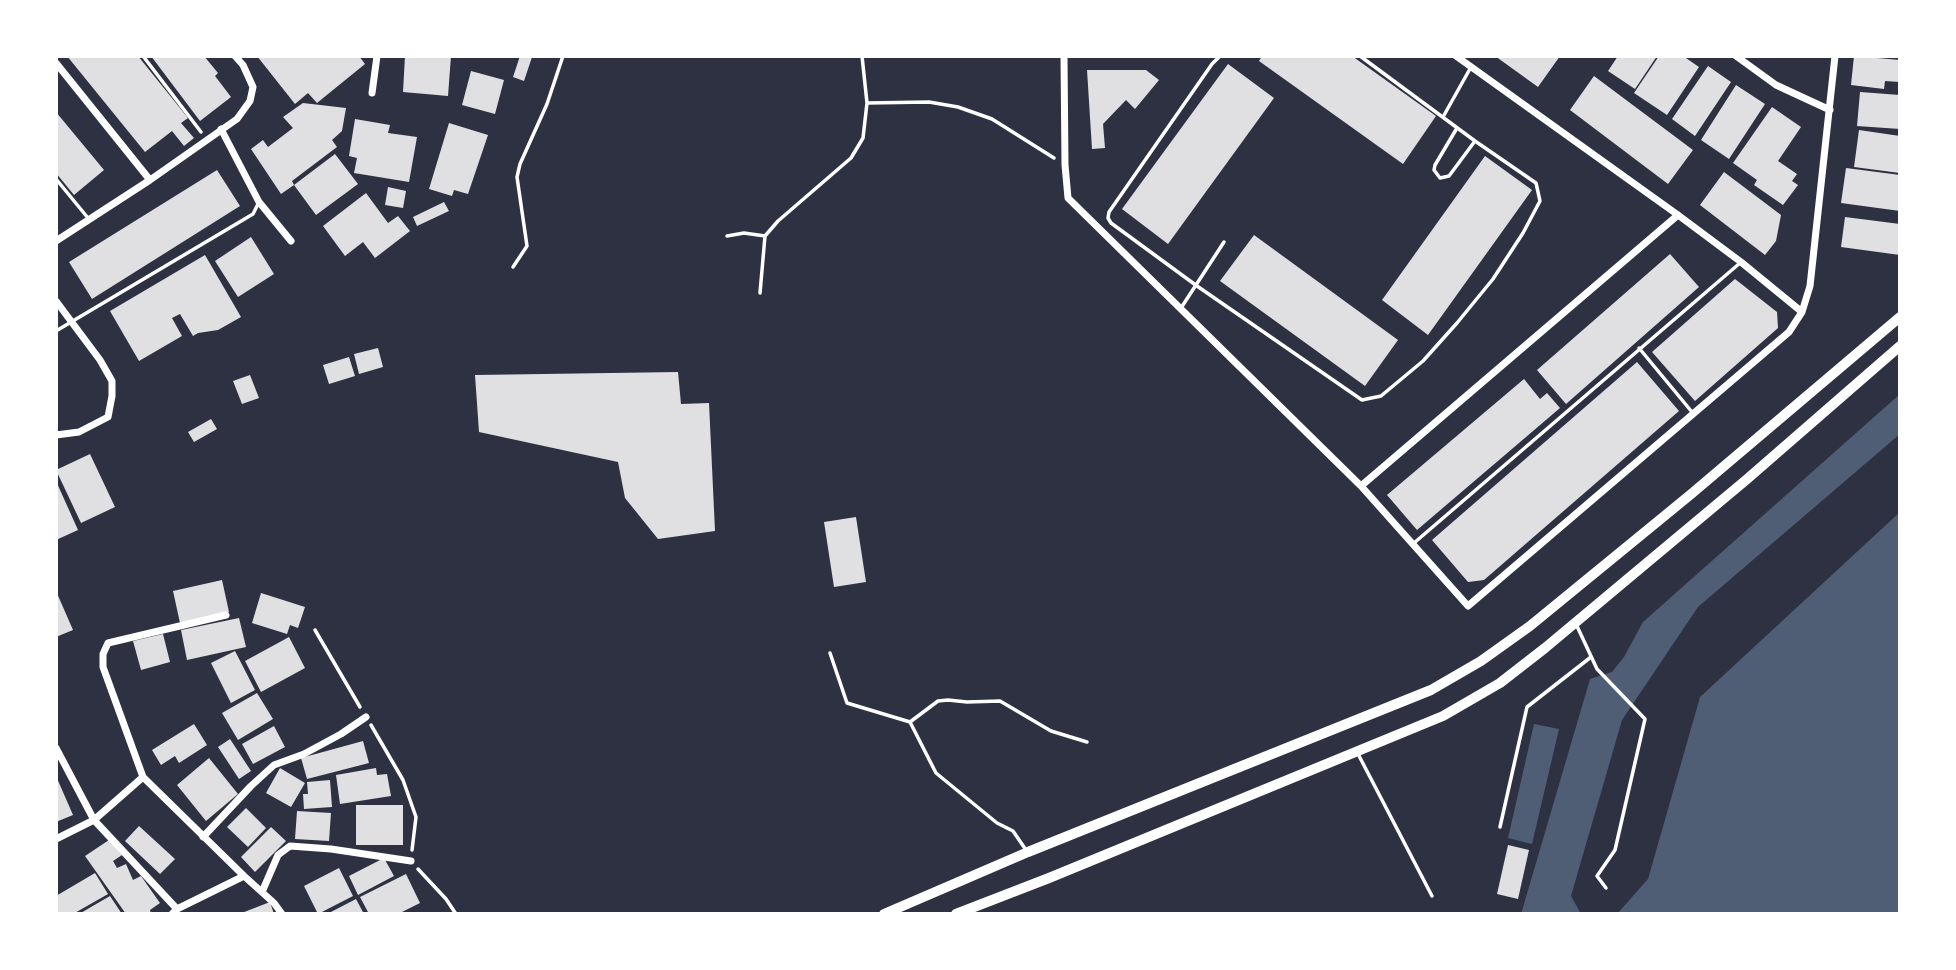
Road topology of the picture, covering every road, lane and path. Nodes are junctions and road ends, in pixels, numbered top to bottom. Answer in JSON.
{"nodes":[{"id":1,"x":143,"y":56,"type":"edge"},
{"id":2,"x":235,"y":56,"type":"edge"},
{"id":3,"x":376,"y":56,"type":"edge"},
{"id":4,"x":562,"y":56,"type":"edge"},
{"id":5,"x":862,"y":56,"type":"edge"},
{"id":6,"x":1064,"y":56,"type":"edge"},
{"id":7,"x":1220,"y":56,"type":"edge"},
{"id":8,"x":1360,"y":56,"type":"edge"},
{"id":9,"x":1456,"y":56,"type":"edge"},
{"id":10,"x":1735,"y":56,"type":"edge"},
{"id":11,"x":1835,"y":56,"type":"edge"},
{"id":12,"x":56,"y":63,"type":"edge"},
{"id":13,"x":1471,"y":67,"type":"junction"},
{"id":14,"x":372,"y":93,"type":"dead end"},
{"id":15,"x":867,"y":103,"type":"junction"},
{"id":16,"x":1830,"y":110,"type":"junction"},
{"id":17,"x":1443,"y":117,"type":"junction"},
{"id":18,"x":197,"y":126,"type":"dead end"},
{"id":19,"x":1457,"y":128,"type":"junction"},
{"id":20,"x":221,"y":129,"type":"junction"},
{"id":21,"x":1475,"y":141,"type":"junction"},
{"id":22,"x":1065,"y":165,"type":"junction"},
{"id":23,"x":56,"y":179,"type":"edge"},
{"id":24,"x":150,"y":180,"type":"junction"},
{"id":25,"x":259,"y":202,"type":"junction"},
{"id":26,"x":1678,"y":215,"type":"junction"},
{"id":27,"x":89,"y":220,"type":"junction"},
{"id":28,"x":727,"y":236,"type":"dead end"},
{"id":29,"x":765,"y":236,"type":"junction"},
{"id":30,"x":56,"y":241,"type":"edge"},
{"id":31,"x":291,"y":241,"type":"dead end"},
{"id":32,"x":1224,"y":242,"type":"dead end"},
{"id":33,"x":1741,"y":262,"type":"junction"},
{"id":34,"x":513,"y":267,"type":"dead end"},
{"id":35,"x":1197,"y":286,"type":"junction"},
{"id":36,"x":760,"y":293,"type":"dead end"},
{"id":37,"x":56,"y":300,"type":"edge"},
{"id":38,"x":1181,"y":308,"type":"junction"},
{"id":39,"x":1802,"y":312,"type":"junction"},
{"id":40,"x":1900,"y":317,"type":"edge"},
{"id":41,"x":70,"y":321,"type":"junction"},
{"id":42,"x":56,"y":331,"type":"edge"},
{"id":43,"x":1900,"y":346,"type":"edge"},
{"id":44,"x":1639,"y":348,"type":"junction"},
{"id":45,"x":1693,"y":414,"type":"junction"},
{"id":46,"x":56,"y":435,"type":"edge"},
{"id":47,"x":1362,"y":486,"type":"junction"},
{"id":48,"x":1412,"y":544,"type":"junction"},
{"id":49,"x":226,"y":615,"type":"dead end"},
{"id":50,"x":1575,"y":622,"type":"junction"},
{"id":51,"x":315,"y":630,"type":"dead end"},
{"id":52,"x":830,"y":653,"type":"dead end"},
{"id":53,"x":1591,"y":657,"type":"junction"},
{"id":54,"x":366,"y":717,"type":"junction"},
{"id":55,"x":910,"y":722,"type":"junction"},
{"id":56,"x":1087,"y":742,"type":"dead end"},
{"id":57,"x":56,"y":748,"type":"edge"},
{"id":58,"x":1356,"y":752,"type":"junction"},
{"id":59,"x":143,"y":777,"type":"junction"},
{"id":60,"x":93,"y":820,"type":"junction"},
{"id":61,"x":1500,"y":827,"type":"dead end"},
{"id":62,"x":203,"y":836,"type":"junction"},
{"id":63,"x":56,"y":839,"type":"edge"},
{"id":64,"x":1028,"y":852,"type":"junction"},
{"id":65,"x":411,"y":861,"type":"junction"},
{"id":66,"x":244,"y":876,"type":"junction"},
{"id":67,"x":1606,"y":888,"type":"dead end"},
{"id":68,"x":262,"y":892,"type":"junction"},
{"id":69,"x":1432,"y":896,"type":"dead end"},
{"id":70,"x":175,"y":911,"type":"edge"},
{"id":71,"x":282,"y":914,"type":"edge"},
{"id":72,"x":456,"y":914,"type":"edge"},
{"id":73,"x":884,"y":914,"type":"edge"},
{"id":74,"x":956,"y":914,"type":"edge"}],
"edges":[{"from":1,"to":18,"type":"path"},
{"from":2,"to":20,"type":"street"},
{"from":3,"to":14,"type":"street"},
{"from":4,"to":34,"type":"path"},
{"from":5,"to":15,"type":"path"},
{"from":6,"to":22,"type":"street"},
{"from":7,"to":35,"type":"lane"},
{"from":8,"to":17,"type":"lane"},
{"from":9,"to":13,"type":"street"},
{"from":10,"to":16,"type":"street"},
{"from":11,"to":16,"type":"street"},
{"from":12,"to":24,"type":"street"},
{"from":13,"to":17,"type":"lane"},
{"from":13,"to":26,"type":"street"},
{"from":15,"to":22,"type":"path"},
{"from":15,"to":29,"type":"path"},
{"from":16,"to":39,"type":"street"},
{"from":17,"to":19,"type":"lane"},
{"from":19,"to":21,"type":"lane"},
{"from":19,"to":21,"type":"lane"},
{"from":20,"to":24,"type":"street"},
{"from":20,"to":25,"type":"street"},
{"from":21,"to":35,"type":"lane"},
{"from":22,"to":38,"type":"street"},
{"from":23,"to":27,"type":"lane"},
{"from":24,"to":27,"type":"street"},
{"from":25,"to":31,"type":"street"},
{"from":25,"to":41,"type":"lane"},
{"from":26,"to":33,"type":"street"},
{"from":26,"to":47,"type":"street"},
{"from":27,"to":30,"type":"street"},
{"from":28,"to":29,"type":"path"},
{"from":29,"to":36,"type":"path"},
{"from":32,"to":35,"type":"lane"},
{"from":33,"to":39,"type":"street"},
{"from":33,"to":44,"type":"lane"},
{"from":35,"to":38,"type":"lane"},
{"from":37,"to":41,"type":"street"},
{"from":38,"to":47,"type":"street"},
{"from":39,"to":45,"type":"street"},
{"from":40,"to":64,"type":"main road"},
{"from":41,"to":42,"type":"lane"},
{"from":41,"to":46,"type":"street"},
{"from":43,"to":50,"type":"main road"},
{"from":44,"to":45,"type":"lane"},
{"from":44,"to":48,"type":"lane"},
{"from":45,"to":48,"type":"street"},
{"from":47,"to":48,"type":"street"},
{"from":49,"to":59,"type":"street"},
{"from":50,"to":53,"type":"lane"},
{"from":50,"to":58,"type":"main road"},
{"from":51,"to":54,"type":"path"},
{"from":52,"to":55,"type":"lane"},
{"from":53,"to":61,"type":"lane"},
{"from":53,"to":67,"type":"lane"},
{"from":54,"to":62,"type":"street"},
{"from":54,"to":65,"type":"path"},
{"from":55,"to":56,"type":"lane"},
{"from":55,"to":64,"type":"lane"},
{"from":57,"to":60,"type":"street"},
{"from":58,"to":69,"type":"lane"},
{"from":58,"to":74,"type":"main road"},
{"from":59,"to":60,"type":"street"},
{"from":59,"to":62,"type":"street"},
{"from":60,"to":63,"type":"street"},
{"from":60,"to":70,"type":"street"},
{"from":62,"to":66,"type":"street"},
{"from":64,"to":73,"type":"main road"},
{"from":65,"to":68,"type":"street"},
{"from":65,"to":72,"type":"path"},
{"from":66,"to":68,"type":"street"},
{"from":66,"to":70,"type":"street"},
{"from":68,"to":71,"type":"street"}]}
